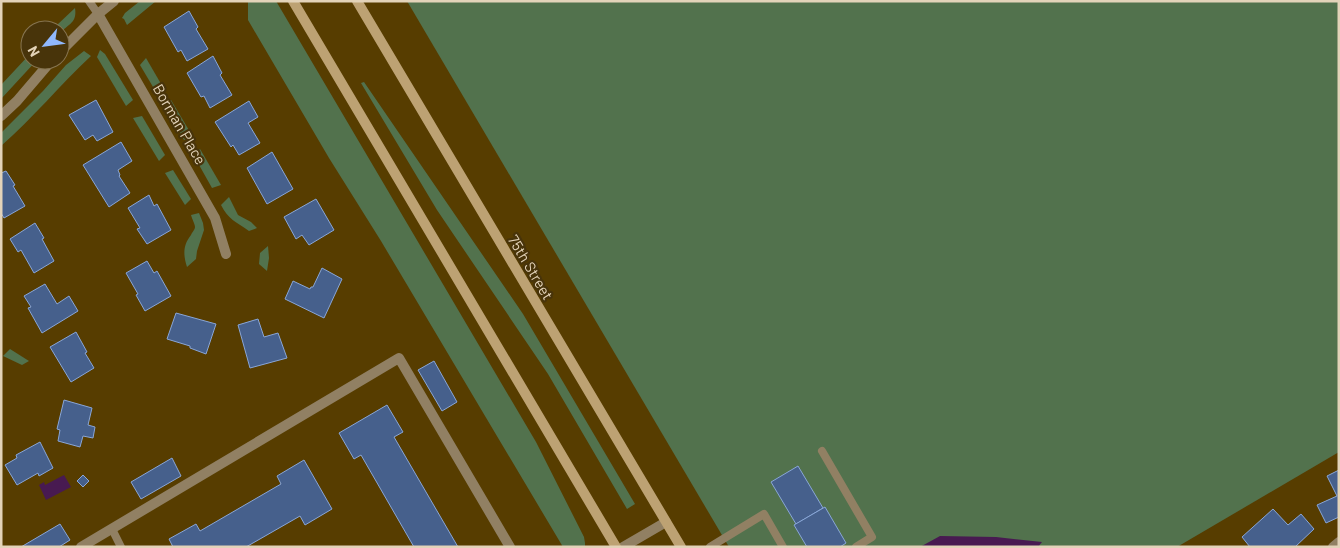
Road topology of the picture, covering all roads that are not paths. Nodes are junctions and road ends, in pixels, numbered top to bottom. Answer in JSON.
{"nodes":[{"id":1,"x":89,"y":1,"type":"edge"},
{"id":2,"x":114,"y":1,"type":"edge"},
{"id":3,"x":294,"y":1,"type":"edge"},
{"id":4,"x":357,"y":1,"type":"edge"},
{"id":5,"x":98,"y":14,"type":"junction"},
{"id":6,"x":70,"y":42,"type":"edge"},
{"id":7,"x":43,"y":70,"type":"edge"},
{"id":8,"x":1,"y":116,"type":"edge"},
{"id":9,"x":226,"y":254,"type":"dead end"},
{"id":10,"x":822,"y":451,"type":"dead end"},
{"id":11,"x":666,"y":522,"type":"junction"},
{"id":12,"x":112,"y":529,"type":"junction"},
{"id":13,"x":1339,"y":542,"type":"edge"},
{"id":14,"x":678,"y":546,"type":"edge"},
{"id":15,"x":81,"y":547,"type":"edge"},
{"id":16,"x":121,"y":547,"type":"edge"},
{"id":17,"x":510,"y":547,"type":"edge"},
{"id":18,"x":616,"y":547,"type":"edge"},
{"id":19,"x":624,"y":547,"type":"edge"},
{"id":20,"x":710,"y":547,"type":"edge"},
{"id":21,"x":783,"y":547,"type":"edge"},
{"id":22,"x":856,"y":547,"type":"edge"},
{"id":23,"x":1332,"y":547,"type":"edge"}],
"edges":[{"from":1,"to":5,"type":"lane"},
{"from":2,"to":5,"type":"street"},
{"from":3,"to":18,"type":"main road"},
{"from":4,"to":11,"type":"main road","name":"75th Street"},
{"from":5,"to":6,"type":"street"},
{"from":5,"to":9,"type":"street","name":"Borman Place"},
{"from":7,"to":8,"type":"street"},
{"from":10,"to":22,"type":"lane"},
{"from":11,"to":14,"type":"main road","name":"75th Street"},
{"from":11,"to":19,"type":"street"},
{"from":12,"to":15,"type":"street"},
{"from":12,"to":16,"type":"lane"},
{"from":12,"to":17,"type":"street"},
{"from":13,"to":23,"type":"street"},
{"from":20,"to":21,"type":"lane"}]}
